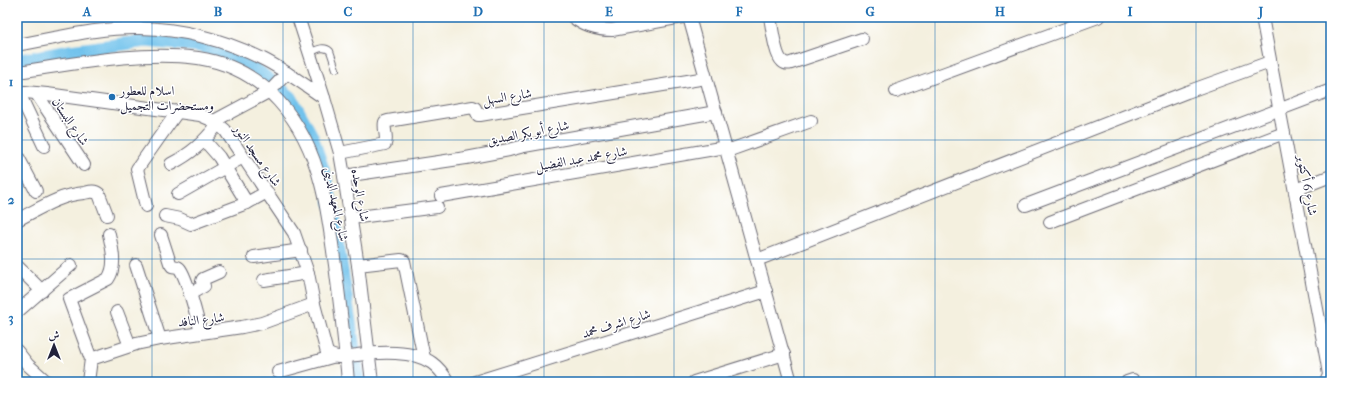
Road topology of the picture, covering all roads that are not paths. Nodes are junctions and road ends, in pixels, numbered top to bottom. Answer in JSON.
{"nodes":[{"id":1,"x":298,"y":17,"type":"edge"},
{"id":2,"x":573,"y":17,"type":"edge"},
{"id":3,"x":682,"y":17,"type":"edge"},
{"id":4,"x":689,"y":17,"type":"edge"},
{"id":5,"x":770,"y":17,"type":"edge"},
{"id":6,"x":1098,"y":17,"type":"edge"},
{"id":7,"x":1262,"y":17,"type":"edge"},
{"id":8,"x":641,"y":21,"type":"edge"},
{"id":9,"x":862,"y":39,"type":"dead end"},
{"id":10,"x":17,"y":45,"type":"edge"},
{"id":11,"x":309,"y":53,"type":"junction"},
{"id":12,"x":1270,"y":62,"type":"junction"},
{"id":13,"x":336,"y":69,"type":"dead end"},
{"id":14,"x":17,"y":72,"type":"edge"},
{"id":15,"x":287,"y":73,"type":"junction"},
{"id":16,"x":706,"y":78,"type":"junction"},
{"id":17,"x":1331,"y":90,"type":"edge"},
{"id":18,"x":270,"y":91,"type":"junction"},
{"id":19,"x":896,"y":91,"type":"dead end"},
{"id":20,"x":18,"y":93,"type":"edge"},
{"id":21,"x":36,"y":93,"type":"junction"},
{"id":22,"x":324,"y":98,"type":"junction"},
{"id":23,"x":46,"y":108,"type":"junction"},
{"id":24,"x":1280,"y":109,"type":"junction"},
{"id":25,"x":178,"y":111,"type":"junction"},
{"id":26,"x":716,"y":112,"type":"junction"},
{"id":27,"x":30,"y":116,"type":"junction"},
{"id":28,"x":811,"y":121,"type":"dead end"},
{"id":29,"x":216,"y":123,"type":"junction"},
{"id":30,"x":1284,"y":133,"type":"junction"},
{"id":31,"x":205,"y":141,"type":"junction"},
{"id":32,"x":44,"y":146,"type":"dead end"},
{"id":33,"x":726,"y":149,"type":"junction"},
{"id":34,"x":340,"y":153,"type":"junction"},
{"id":35,"x":17,"y":155,"type":"edge"},
{"id":36,"x":243,"y":157,"type":"junction"},
{"id":37,"x":172,"y":164,"type":"dead end"},
{"id":38,"x":84,"y":165,"type":"dead end"},
{"id":39,"x":225,"y":167,"type":"junction"},
{"id":40,"x":344,"y":176,"type":"junction"},
{"id":41,"x":1331,"y":176,"type":"edge"},
{"id":42,"x":1295,"y":190,"type":"junction"},
{"id":43,"x":36,"y":191,"type":"dead end"},
{"id":44,"x":267,"y":192,"type":"junction"},
{"id":45,"x":178,"y":194,"type":"dead end"},
{"id":46,"x":247,"y":202,"type":"junction"},
{"id":47,"x":1026,"y":205,"type":"dead end"},
{"id":48,"x":146,"y":206,"type":"dead end"},
{"id":49,"x":107,"y":215,"type":"dead end"},
{"id":50,"x":165,"y":216,"type":"dead end"},
{"id":51,"x":351,"y":218,"type":"junction"},
{"id":52,"x":17,"y":220,"type":"edge"},
{"id":53,"x":1050,"y":222,"type":"dead end"},
{"id":54,"x":109,"y":234,"type":"dead end"},
{"id":55,"x":161,"y":236,"type":"dead end"},
{"id":56,"x":301,"y":250,"type":"junction"},
{"id":57,"x":254,"y":257,"type":"dead end"},
{"id":58,"x":757,"y":260,"type":"junction"},
{"id":59,"x":71,"y":265,"type":"dead end"},
{"id":60,"x":136,"y":265,"type":"dead end"},
{"id":61,"x":358,"y":265,"type":"junction"},
{"id":62,"x":18,"y":267,"type":"dead end"},
{"id":63,"x":219,"y":272,"type":"dead end"},
{"id":64,"x":308,"y":273,"type":"junction"},
{"id":65,"x":264,"y":280,"type":"dead end"},
{"id":66,"x":42,"y":291,"type":"junction"},
{"id":67,"x":766,"y":291,"type":"junction"},
{"id":68,"x":190,"y":294,"type":"junction"},
{"id":69,"x":314,"y":304,"type":"junction"},
{"id":70,"x":17,"y":312,"type":"edge"},
{"id":71,"x":117,"y":312,"type":"dead end"},
{"id":72,"x":201,"y":332,"type":"junction"},
{"id":73,"x":160,"y":339,"type":"junction"},
{"id":74,"x":130,"y":346,"type":"junction"},
{"id":75,"x":17,"y":351,"type":"edge"},
{"id":76,"x":368,"y":353,"type":"junction"},
{"id":77,"x":784,"y":354,"type":"junction"},
{"id":78,"x":346,"y":356,"type":"junction"},
{"id":79,"x":332,"y":357,"type":"junction"},
{"id":80,"x":424,"y":358,"type":"junction"},
{"id":81,"x":91,"y":359,"type":"junction"},
{"id":82,"x":278,"y":372,"type":"dead end"},
{"id":83,"x":42,"y":381,"type":"edge"},
{"id":84,"x":88,"y":382,"type":"edge"},
{"id":85,"x":348,"y":382,"type":"edge"},
{"id":86,"x":372,"y":382,"type":"edge"},
{"id":87,"x":448,"y":382,"type":"edge"},
{"id":88,"x":475,"y":382,"type":"edge"},
{"id":89,"x":694,"y":382,"type":"edge"},
{"id":90,"x":792,"y":382,"type":"edge"},
{"id":91,"x":1326,"y":382,"type":"edge"}],
"edges":[{"from":1,"to":11,"type":"street","name":"شارع الوحده"},
{"from":2,"to":8,"type":"street"},
{"from":3,"to":8,"type":"street"},
{"from":4,"to":16,"type":"street"},
{"from":5,"to":9,"type":"street"},
{"from":6,"to":19,"type":"street"},
{"from":7,"to":12,"type":"street","name":"شارع 6 أكتوبر"},
{"from":10,"to":15,"type":"street"},
{"from":11,"to":13,"type":"lane"},
{"from":11,"to":22,"type":"street","name":"شارع الوحده"},
{"from":12,"to":24,"type":"street","name":"شارع 6 أكتوبر"},
{"from":12,"to":58,"type":"street"},
{"from":14,"to":18,"type":"street","name":"شارع المعهد الدينى"},
{"from":15,"to":18,"type":"street"},
{"from":15,"to":22,"type":"street"},
{"from":16,"to":26,"type":"street"},
{"from":16,"to":34,"type":"street","name":"شارع السهل"},
{"from":17,"to":24,"type":"street"},
{"from":18,"to":29,"type":"street"},
{"from":18,"to":78,"type":"street","name":"شارع المعهد الدينى"},
{"from":20,"to":21,"type":"street","name":"شارع مسجد النور"},
{"from":20,"to":27,"type":"street"},
{"from":21,"to":23,"type":"street","name":"شارع البستان"},
{"from":21,"to":25,"type":"street","name":"شارع مسجد النور"},
{"from":22,"to":34,"type":"street","name":"شارع الوحده"},
{"from":23,"to":27,"type":"street"},
{"from":23,"to":38,"type":"street","name":"شارع البستان"},
{"from":24,"to":30,"type":"street","name":"شارع 6 أكتوبر"},
{"from":24,"to":47,"type":"street"},
{"from":25,"to":29,"type":"street","name":"شارع مسجد النور"},
{"from":25,"to":48,"type":"street"},
{"from":26,"to":33,"type":"street"},
{"from":26,"to":40,"type":"street","name":"شارع أبو بكر الصديق"},
{"from":27,"to":32,"type":"street"},
{"from":28,"to":33,"type":"street","name":"شارع محمد عبد الفضيل"},
{"from":29,"to":31,"type":"street"},
{"from":29,"to":36,"type":"street","name":"شارع مسجد النور"},
{"from":30,"to":42,"type":"street","name":"شارع 6 أكتوبر"},
{"from":30,"to":53,"type":"street"},
{"from":31,"to":37,"type":"street"},
{"from":31,"to":39,"type":"street"},
{"from":33,"to":51,"type":"street","name":"شارع محمد عبد الفضيل"},
{"from":33,"to":58,"type":"street"},
{"from":34,"to":40,"type":"street","name":"شارع الوحده"},
{"from":35,"to":43,"type":"street"},
{"from":36,"to":39,"type":"street"},
{"from":36,"to":44,"type":"street","name":"شارع مسجد النور"},
{"from":39,"to":45,"type":"street"},
{"from":39,"to":46,"type":"street"},
{"from":40,"to":51,"type":"street","name":"شارع الوحده"},
{"from":41,"to":42,"type":"street"},
{"from":42,"to":91,"type":"street","name":"شارع 6 أكتوبر"},
{"from":44,"to":46,"type":"street"},
{"from":44,"to":56,"type":"street","name":"شارع مسجد النور"},
{"from":46,"to":50,"type":"street"},
{"from":49,"to":52,"type":"street"},
{"from":51,"to":61,"type":"street","name":"شارع الوحده"},
{"from":54,"to":81,"type":"street"},
{"from":55,"to":68,"type":"street"},
{"from":56,"to":57,"type":"street"},
{"from":56,"to":64,"type":"street","name":"شارع مسجد النور"},
{"from":58,"to":67,"type":"street"},
{"from":59,"to":66,"type":"street"},
{"from":60,"to":73,"type":"street"},
{"from":61,"to":76,"type":"street","name":"شارع الوحده"},
{"from":61,"to":80,"type":"street"},
{"from":62,"to":66,"type":"street"},
{"from":63,"to":68,"type":"street"},
{"from":64,"to":65,"type":"street"},
{"from":64,"to":69,"type":"street","name":"شارع مسجد النور"},
{"from":66,"to":70,"type":"street"},
{"from":67,"to":77,"type":"street"},
{"from":67,"to":88,"type":"street","name":"شارع اشرف محمد"},
{"from":68,"to":72,"type":"street"},
{"from":69,"to":72,"type":"street","name":"شارع النافد"},
{"from":69,"to":79,"type":"street","name":"شارع مسجد النور"},
{"from":71,"to":74,"type":"street"},
{"from":72,"to":73,"type":"street","name":"شارع النافد"},
{"from":73,"to":74,"type":"street","name":"شارع النافد"},
{"from":74,"to":81,"type":"street","name":"شارع النافد"},
{"from":75,"to":83,"type":"street"},
{"from":76,"to":78,"type":"street"},
{"from":76,"to":80,"type":"street"},
{"from":76,"to":86,"type":"street","name":"شارع الوحده"},
{"from":77,"to":89,"type":"street"},
{"from":77,"to":90,"type":"street"},
{"from":78,"to":79,"type":"street"},
{"from":78,"to":85,"type":"street","name":"شارع المعهد الدينى"},
{"from":79,"to":82,"type":"street"},
{"from":80,"to":87,"type":"street"},
{"from":81,"to":84,"type":"street"}]}
